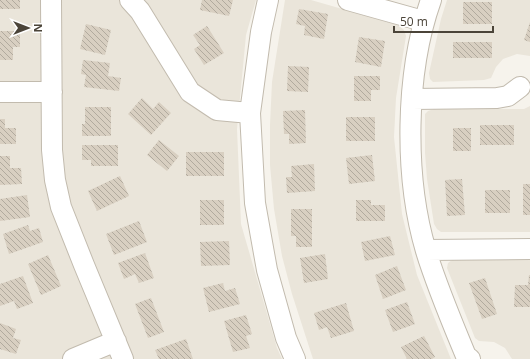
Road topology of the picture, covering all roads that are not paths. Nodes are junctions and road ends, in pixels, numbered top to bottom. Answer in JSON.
{"nodes":[{"id":1,"x":51,"y":0,"type":"edge"},
{"id":2,"x":130,"y":0,"type":"edge"},
{"id":3,"x":268,"y":0,"type":"edge"},
{"id":4,"x":348,"y":0,"type":"edge"},
{"id":5,"x":431,"y":0,"type":"edge"},
{"id":6,"x":423,"y":21,"type":"junction"},
{"id":7,"x":520,"y":87,"type":"dead end"},
{"id":8,"x":0,"y":92,"type":"edge"},
{"id":9,"x":52,"y":92,"type":"junction"},
{"id":10,"x":412,"y":99,"type":"junction"},
{"id":11,"x":250,"y":114,"type":"junction"},
{"id":12,"x":530,"y":249,"type":"edge"},
{"id":13,"x":426,"y":250,"type":"junction"},
{"id":14,"x":119,"y":350,"type":"edge"},
{"id":15,"x":73,"y":359,"type":"edge"},
{"id":16,"x":295,"y":359,"type":"edge"},
{"id":17,"x":470,"y":359,"type":"edge"}],
"edges":[{"from":1,"to":9,"type":"street"},
{"from":2,"to":11,"type":"street"},
{"from":3,"to":11,"type":"street"},
{"from":4,"to":6,"type":"street"},
{"from":5,"to":6,"type":"street"},
{"from":6,"to":10,"type":"street"},
{"from":7,"to":10,"type":"street"},
{"from":8,"to":9,"type":"street"},
{"from":9,"to":14,"type":"street"},
{"from":10,"to":13,"type":"street"},
{"from":11,"to":16,"type":"street"},
{"from":12,"to":13,"type":"street"},
{"from":13,"to":17,"type":"street"},
{"from":14,"to":15,"type":"street"}]}
